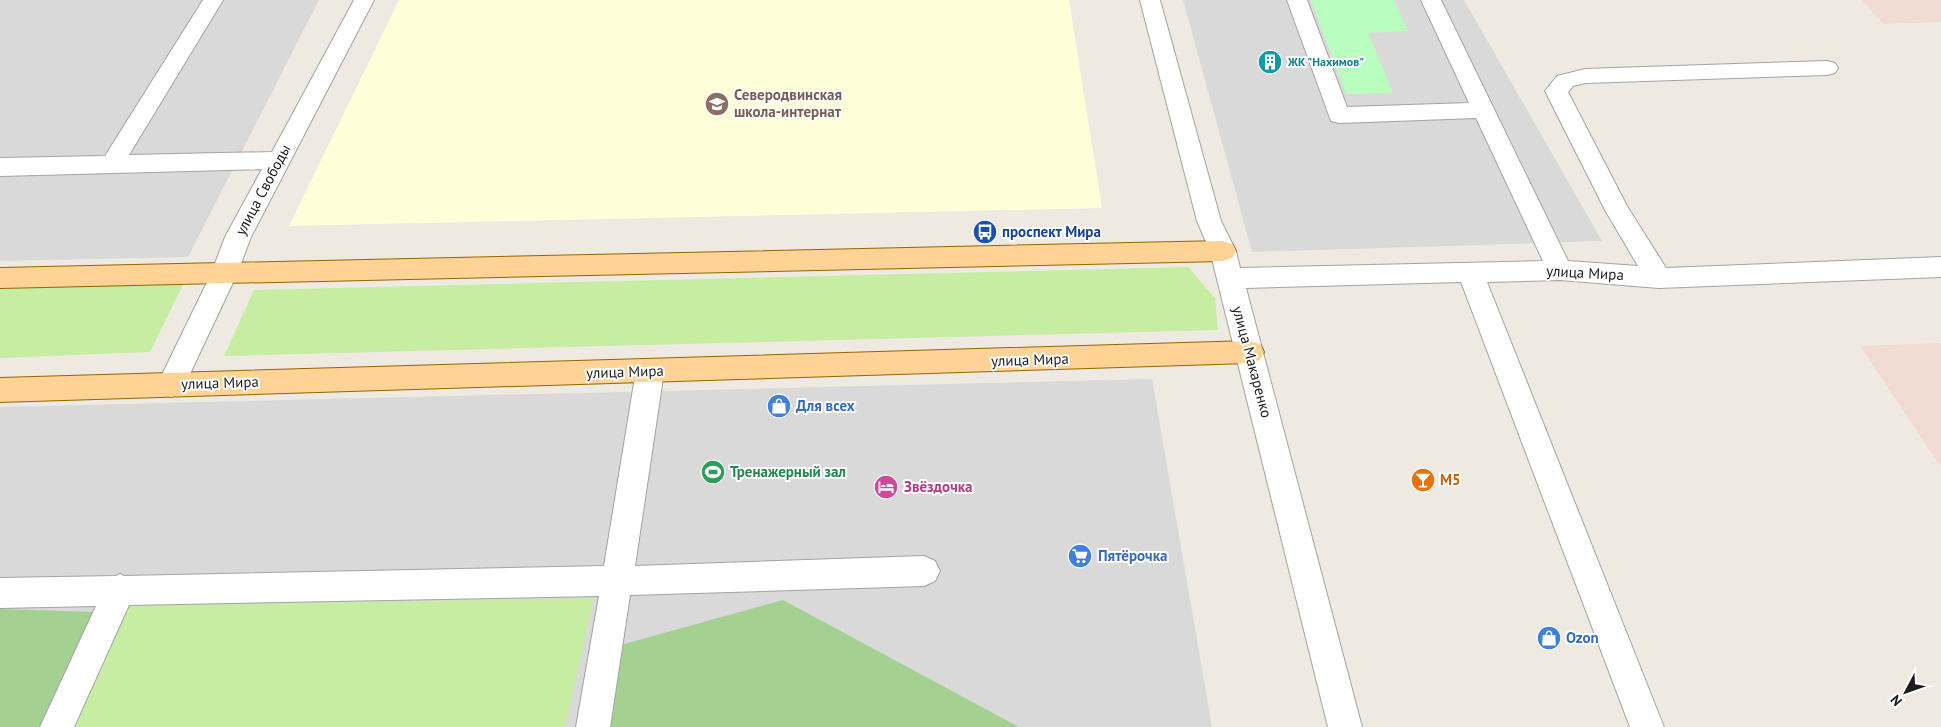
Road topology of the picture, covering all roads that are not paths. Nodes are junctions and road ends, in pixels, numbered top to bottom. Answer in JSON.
{"nodes":[{"id":1,"x":213,"y":0,"type":"edge"},
{"id":2,"x":364,"y":0,"type":"edge"},
{"id":3,"x":1150,"y":0,"type":"edge"},
{"id":4,"x":1297,"y":0,"type":"edge"},
{"id":5,"x":1431,"y":0,"type":"edge"},
{"id":6,"x":1827,"y":68,"type":"dead end"},
{"id":7,"x":1484,"y":110,"type":"junction"},
{"id":8,"x":279,"y":160,"type":"junction"},
{"id":9,"x":112,"y":164,"type":"junction"},
{"id":10,"x":0,"y":167,"type":"edge"},
{"id":11,"x":1226,"y":265,"type":"junction"},
{"id":12,"x":1941,"y":267,"type":"edge"},
{"id":13,"x":1560,"y":270,"type":"junction"},
{"id":14,"x":1470,"y":272,"type":"junction"},
{"id":15,"x":224,"y":274,"type":"junction"},
{"id":16,"x":0,"y":278,"type":"edge"},
{"id":17,"x":1659,"y":278,"type":"junction"},
{"id":18,"x":1250,"y":352,"type":"junction"},
{"id":19,"x":650,"y":371,"type":"junction"},
{"id":20,"x":171,"y":385,"type":"junction"},
{"id":21,"x":0,"y":390,"type":"edge"},
{"id":22,"x":924,"y":571,"type":"dead end"},
{"id":23,"x":616,"y":581,"type":"junction"},
{"id":24,"x":120,"y":590,"type":"junction"},
{"id":25,"x":0,"y":593,"type":"edge"},
{"id":26,"x":57,"y":727,"type":"edge"},
{"id":27,"x":593,"y":727,"type":"edge"},
{"id":28,"x":1345,"y":727,"type":"edge"},
{"id":29,"x":1647,"y":727,"type":"edge"}],
"edges":[{"from":1,"to":9,"type":"street"},
{"from":2,"to":8,"type":"street","name":"улица Свободы"},
{"from":3,"to":11,"type":"street","name":"улица Макаренко"},
{"from":4,"to":7,"type":"street"},
{"from":5,"to":7,"type":"street"},
{"from":6,"to":17,"type":"street"},
{"from":7,"to":13,"type":"street"},
{"from":8,"to":9,"type":"street"},
{"from":8,"to":15,"type":"street","name":"улица Свободы"},
{"from":9,"to":10,"type":"street"},
{"from":11,"to":14,"type":"street","name":"улица Мира"},
{"from":11,"to":15,"type":"main road","name":"улица Мира"},
{"from":11,"to":18,"type":"street","name":"улица Макаренко"},
{"from":12,"to":17,"type":"street","name":"улица Мира"},
{"from":13,"to":14,"type":"street","name":"улица Мира"},
{"from":13,"to":17,"type":"street","name":"улица Мира"},
{"from":14,"to":29,"type":"street"},
{"from":15,"to":16,"type":"main road","name":"улица Мира"},
{"from":15,"to":20,"type":"street","name":"улица Свободы"},
{"from":18,"to":19,"type":"main road","name":"улица Мира"},
{"from":18,"to":28,"type":"street","name":"улица Макаренко"},
{"from":19,"to":20,"type":"main road","name":"улица Мира"},
{"from":19,"to":23,"type":"street"},
{"from":20,"to":21,"type":"main road","name":"улица Мира"},
{"from":22,"to":23,"type":"street"},
{"from":23,"to":24,"type":"street"},
{"from":23,"to":27,"type":"street"},
{"from":24,"to":25,"type":"street"},
{"from":24,"to":26,"type":"street"}]}
